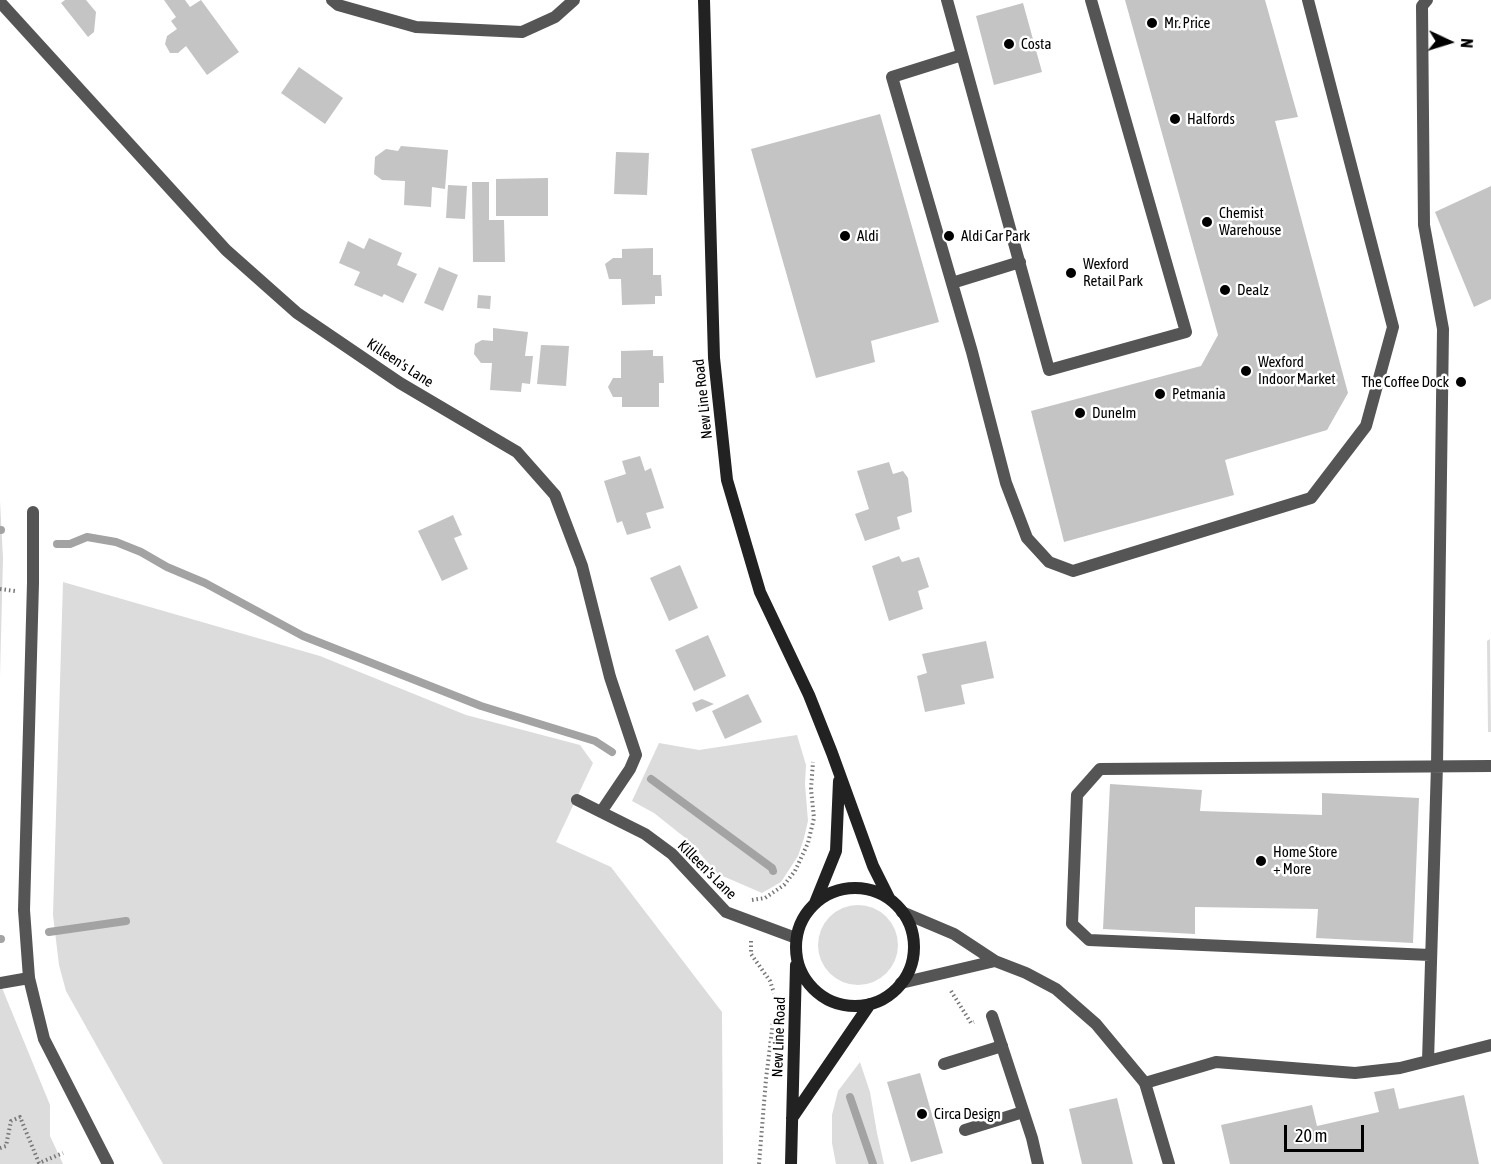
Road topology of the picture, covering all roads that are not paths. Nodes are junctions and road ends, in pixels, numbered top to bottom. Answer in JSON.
{"nodes":[{"id":1,"x":332,"y":0,"type":"edge"},
{"id":2,"x":574,"y":0,"type":"edge"},
{"id":3,"x":704,"y":0,"type":"edge"},
{"id":4,"x":947,"y":0,"type":"edge"},
{"id":5,"x":1091,"y":0,"type":"edge"},
{"id":6,"x":1308,"y":0,"type":"edge"},
{"id":7,"x":1427,"y":0,"type":"edge"},
{"id":8,"x":0,"y":2,"type":"edge"},
{"id":9,"x":962,"y":55,"type":"junction"},
{"id":10,"x":1020,"y":262,"type":"junction"},
{"id":11,"x":952,"y":283,"type":"junction"},
{"id":12,"x":33,"y":512,"type":"dead end"},
{"id":13,"x":1437,"y":765,"type":"junction"},
{"id":14,"x":1491,"y":766,"type":"edge"},
{"id":15,"x":840,"y":774,"type":"junction"},
{"id":16,"x":577,"y":800,"type":"dead end"},
{"id":17,"x":601,"y":812,"type":"junction"},
{"id":18,"x":888,"y":898,"type":"junction"},
{"id":19,"x":814,"y":903,"type":"junction"},
{"id":20,"x":902,"y":912,"type":"junction"},
{"id":21,"x":796,"y":938,"type":"junction"},
{"id":22,"x":1430,"y":955,"type":"junction"},
{"id":23,"x":796,"y":958,"type":"junction"},
{"id":24,"x":995,"y":961,"type":"junction"},
{"id":25,"x":29,"y":978,"type":"junction"},
{"id":26,"x":0,"y":983,"type":"edge"},
{"id":27,"x":901,"y":983,"type":"junction"},
{"id":28,"x":870,"y":1004,"type":"junction"},
{"id":29,"x":992,"y":1016,"type":"road end"},
{"id":30,"x":1491,"y":1045,"type":"edge"},
{"id":31,"x":1002,"y":1046,"type":"junction"},
{"id":32,"x":1428,"y":1060,"type":"junction"},
{"id":33,"x":944,"y":1064,"type":"dead end"},
{"id":34,"x":1145,"y":1083,"type":"junction"},
{"id":35,"x":1023,"y":1112,"type":"junction"},
{"id":36,"x":792,"y":1118,"type":"junction"},
{"id":37,"x":965,"y":1130,"type":"dead end"},
{"id":38,"x":108,"y":1164,"type":"edge"},
{"id":39,"x":791,"y":1164,"type":"edge"},
{"id":40,"x":1038,"y":1164,"type":"edge"},
{"id":41,"x":1169,"y":1164,"type":"edge"}],
"edges":[{"from":1,"to":2,"type":"street"},
{"from":3,"to":15,"type":"main road","name":"New Line Road"},
{"from":4,"to":9,"type":"street"},
{"from":5,"to":10,"type":"street"},
{"from":6,"to":11,"type":"street"},
{"from":7,"to":13,"type":"street"},
{"from":8,"to":17,"type":"street","name":"Killeen's Lane"},
{"from":9,"to":10,"type":"street"},
{"from":9,"to":11,"type":"street"},
{"from":10,"to":11,"type":"street"},
{"from":12,"to":25,"type":"street"},
{"from":13,"to":14,"type":"street"},
{"from":13,"to":22,"type":"street"},
{"from":13,"to":22,"type":"street"},
{"from":15,"to":18,"type":"main road","name":"New Line Road"},
{"from":15,"to":19,"type":"main road","name":"New Line Road"},
{"from":16,"to":17,"type":"street","name":"Killeen's Lane"},
{"from":17,"to":21,"type":"street","name":"Killeen's Lane"},
{"from":18,"to":19,"type":"main road"},
{"from":18,"to":20,"type":"main road"},
{"from":19,"to":21,"type":"main road"},
{"from":20,"to":24,"type":"street"},
{"from":20,"to":27,"type":"main road"},
{"from":21,"to":23,"type":"main road"},
{"from":22,"to":32,"type":"street"},
{"from":23,"to":28,"type":"main road"},
{"from":23,"to":36,"type":"main road","name":"New Line Road"},
{"from":24,"to":27,"type":"street"},
{"from":24,"to":34,"type":"street"},
{"from":25,"to":26,"type":"street"},
{"from":25,"to":38,"type":"street"},
{"from":27,"to":28,"type":"main road"},
{"from":28,"to":36,"type":"main road"},
{"from":29,"to":31,"type":"street"},
{"from":30,"to":32,"type":"street"},
{"from":31,"to":33,"type":"street"},
{"from":31,"to":35,"type":"street"},
{"from":32,"to":34,"type":"street"},
{"from":34,"to":41,"type":"street"},
{"from":35,"to":37,"type":"street"},
{"from":35,"to":40,"type":"street"},
{"from":36,"to":39,"type":"main road","name":"New Line Road"}]}
